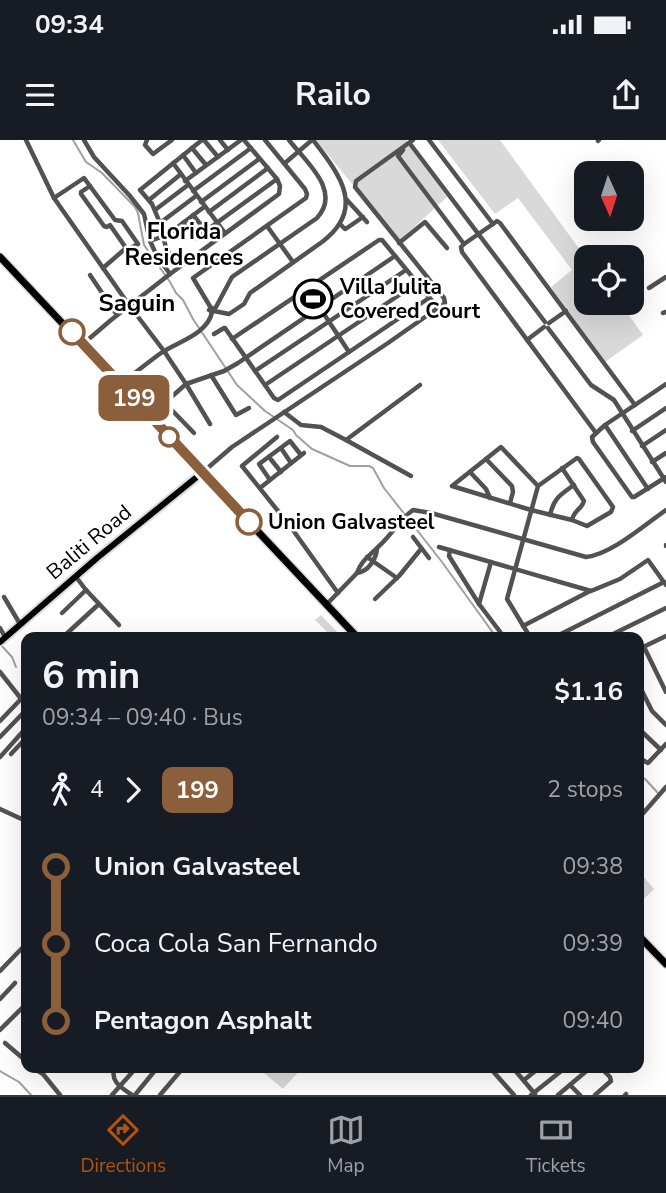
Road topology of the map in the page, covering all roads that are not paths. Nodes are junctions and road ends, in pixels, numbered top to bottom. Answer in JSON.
{"nodes":[{"id":1,"x":26,"y":140,"type":"edge"},
{"id":2,"x":83,"y":140,"type":"edge"},
{"id":3,"x":147,"y":140,"type":"edge"},
{"id":4,"x":172,"y":140,"type":"edge"},
{"id":5,"x":203,"y":140,"type":"edge"},
{"id":6,"x":220,"y":140,"type":"edge"},
{"id":7,"x":265,"y":140,"type":"edge"},
{"id":8,"x":289,"y":140,"type":"edge"},
{"id":9,"x":313,"y":140,"type":"edge"},
{"id":10,"x":429,"y":140,"type":"edge"},
{"id":11,"x":240,"y":141,"type":"edge"},
{"id":12,"x":414,"y":142,"type":"edge"},
{"id":13,"x":192,"y":148,"type":"junction"},
{"id":14,"x":251,"y":148,"type":"junction"},
{"id":15,"x":228,"y":150,"type":"junction"},
{"id":16,"x":298,"y":151,"type":"junction"},
{"id":17,"x":183,"y":155,"type":"junction"},
{"id":18,"x":218,"y":157,"type":"junction"},
{"id":19,"x":259,"y":159,"type":"junction"},
{"id":20,"x":173,"y":163,"type":"junction"},
{"id":21,"x":285,"y":163,"type":"junction"},
{"id":22,"x":206,"y":165,"type":"junction"},
{"id":23,"x":268,"y":168,"type":"junction"},
{"id":24,"x":196,"y":173,"type":"junction"},
{"id":25,"x":181,"y":174,"type":"junction"},
{"id":26,"x":277,"y":179,"type":"junction"},
{"id":27,"x":187,"y":183,"type":"junction"},
{"id":28,"x":90,"y":186,"type":"junction"},
{"id":29,"x":195,"y":194,"type":"junction"},
{"id":30,"x":54,"y":198,"type":"junction"},
{"id":31,"x":346,"y":199,"type":"junction"},
{"id":32,"x":149,"y":200,"type":"junction"},
{"id":33,"x":202,"y":204,"type":"junction"},
{"id":34,"x":155,"y":210,"type":"junction"},
{"id":35,"x":209,"y":212,"type":"junction"},
{"id":36,"x":194,"y":215,"type":"junction"},
{"id":37,"x":115,"y":220,"type":"junction"},
{"id":38,"x":160,"y":223,"type":"junction"},
{"id":39,"x":183,"y":223,"type":"junction"},
{"id":40,"x":217,"y":223,"type":"junction"},
{"id":41,"x":340,"y":224,"type":"junction"},
{"id":42,"x":493,"y":224,"type":"junction"},
{"id":43,"x":110,"y":225,"type":"junction"},
{"id":44,"x":266,"y":226,"type":"junction"},
{"id":45,"x":206,"y":231,"type":"junction"},
{"id":46,"x":225,"y":233,"type":"junction"},
{"id":47,"x":479,"y":234,"type":"junction"},
{"id":48,"x":163,"y":237,"type":"junction"},
{"id":49,"x":150,"y":241,"type":"junction"},
{"id":50,"x":399,"y":243,"type":"junction"},
{"id":51,"x":280,"y":244,"type":"junction"},
{"id":52,"x":464,"y":244,"type":"junction"},
{"id":53,"x":126,"y":248,"type":"junction"},
{"id":54,"x":447,"y":248,"type":"dead end"},
{"id":55,"x":395,"y":256,"type":"junction"},
{"id":56,"x":0,"y":257,"type":"edge"},
{"id":57,"x":293,"y":262,"type":"junction"},
{"id":58,"x":179,"y":267,"type":"junction"},
{"id":59,"x":103,"y":268,"type":"junction"},
{"id":60,"x":406,"y":270,"type":"junction"},
{"id":61,"x":90,"y":275,"type":"dead end"},
{"id":62,"x":168,"y":275,"type":"junction"},
{"id":63,"x":666,"y":277,"type":"edge"},
{"id":64,"x":416,"y":283,"type":"junction"},
{"id":65,"x":649,"y":288,"type":"dead end"},
{"id":66,"x":429,"y":298,"type":"junction"},
{"id":67,"x":129,"y":305,"type":"junction"},
{"id":68,"x":320,"y":308,"type":"junction"},
{"id":69,"x":438,"y":308,"type":"junction"},
{"id":70,"x":213,"y":310,"type":"junction"},
{"id":71,"x":566,"y":311,"type":"junction"},
{"id":72,"x":117,"y":315,"type":"junction"},
{"id":73,"x":329,"y":322,"type":"junction"},
{"id":74,"x":547,"y":325,"type":"junction"},
{"id":75,"x":214,"y":334,"type":"dead end"},
{"id":76,"x":339,"y":336,"type":"junction"},
{"id":77,"x":232,"y":339,"type":"junction"},
{"id":78,"x":527,"y":340,"type":"junction"},
{"id":79,"x":83,"y":344,"type":"junction"},
{"id":80,"x":164,"y":351,"type":"junction"},
{"id":81,"x":349,"y":352,"type":"junction"},
{"id":82,"x":246,"y":358,"type":"junction"},
{"id":83,"x":255,"y":372,"type":"junction"},
{"id":84,"x":211,"y":375,"type":"junction"},
{"id":85,"x":120,"y":384,"type":"junction"},
{"id":86,"x":186,"y":384,"type":"junction"},
{"id":87,"x":666,"y":384,"type":"edge"},
{"id":88,"x":265,"y":385,"type":"junction"},
{"id":89,"x":420,"y":385,"type":"dead end"},
{"id":90,"x":164,"y":402,"type":"junction"},
{"id":91,"x":635,"y":405,"type":"junction"},
{"id":92,"x":249,"y":408,"type":"dead end"},
{"id":93,"x":666,"y":408,"type":"edge"},
{"id":94,"x":282,"y":413,"type":"junction"},
{"id":95,"x":622,"y":414,"type":"junction"},
{"id":96,"x":150,"y":415,"type":"junction"},
{"id":97,"x":210,"y":425,"type":"dead end"},
{"id":98,"x":605,"y":425,"type":"junction"},
{"id":99,"x":666,"y":430,"type":"edge"},
{"id":100,"x":632,"y":431,"type":"junction"},
{"id":101,"x":194,"y":433,"type":"dead end"},
{"id":102,"x":596,"y":433,"type":"junction"},
{"id":103,"x":277,"y":437,"type":"dead end"},
{"id":104,"x":346,"y":440,"type":"junction"},
{"id":105,"x":642,"y":446,"type":"junction"},
{"id":106,"x":281,"y":448,"type":"junction"},
{"id":107,"x":666,"y":453,"type":"edge"},
{"id":108,"x":269,"y":457,"type":"junction"},
{"id":109,"x":486,"y":459,"type":"junction"},
{"id":110,"x":652,"y":462,"type":"junction"},
{"id":111,"x":291,"y":463,"type":"junction"},
{"id":112,"x":562,"y":468,"type":"junction"},
{"id":113,"x":202,"y":472,"type":"junction"},
{"id":114,"x":281,"y":472,"type":"junction"},
{"id":115,"x":470,"y":472,"type":"junction"},
{"id":116,"x":411,"y":475,"type":"dead end"},
{"id":117,"x":665,"y":479,"type":"edge"},
{"id":118,"x":270,"y":480,"type":"junction"},
{"id":119,"x":574,"y":485,"type":"junction"},
{"id":120,"x":538,"y":486,"type":"junction"},
{"id":121,"x":260,"y":488,"type":"junction"},
{"id":122,"x":648,"y":489,"type":"junction"},
{"id":123,"x":490,"y":498,"type":"junction"},
{"id":124,"x":510,"y":503,"type":"junction"},
{"id":125,"x":531,"y":510,"type":"junction"},
{"id":126,"x":666,"y":510,"type":"edge"},
{"id":127,"x":550,"y":515,"type":"junction"},
{"id":128,"x":572,"y":520,"type":"junction"},
{"id":129,"x":413,"y":537,"type":"dead end"},
{"id":130,"x":522,"y":540,"type":"junction"},
{"id":131,"x":439,"y":547,"type":"dead end"},
{"id":132,"x":421,"y":549,"type":"junction"},
{"id":133,"x":450,"y":550,"type":"junction"},
{"id":134,"x":429,"y":558,"type":"dead end"},
{"id":135,"x":370,"y":559,"type":"junction"},
{"id":136,"x":491,"y":562,"type":"junction"},
{"id":137,"x":514,"y":569,"type":"junction"},
{"id":138,"x":76,"y":576,"type":"junction"},
{"id":139,"x":397,"y":578,"type":"junction"},
{"id":140,"x":665,"y":583,"type":"edge"},
{"id":141,"x":579,"y":587,"type":"junction"},
{"id":142,"x":86,"y":590,"type":"junction"},
{"id":143,"x":591,"y":591,"type":"junction"},
{"id":144,"x":338,"y":593,"type":"junction"},
{"id":145,"x":581,"y":596,"type":"junction"},
{"id":146,"x":4,"y":597,"type":"dead end"},
{"id":147,"x":375,"y":598,"type":"dead end"},
{"id":148,"x":99,"y":604,"type":"junction"},
{"id":149,"x":326,"y":604,"type":"junction"},
{"id":150,"x":479,"y":604,"type":"junction"},
{"id":151,"x":666,"y":608,"type":"edge"},
{"id":152,"x":62,"y":612,"type":"dead end"},
{"id":153,"x":20,"y":624,"type":"junction"},
{"id":154,"x":119,"y":625,"type":"dead end"},
{"id":155,"x":523,"y":626,"type":"junction"},
{"id":156,"x":0,"y":628,"type":"edge"},
{"id":157,"x":68,"y":632,"type":"edge"},
{"id":158,"x":352,"y":632,"type":"edge"},
{"id":159,"x":500,"y":632,"type":"edge"},
{"id":160,"x":527,"y":632,"type":"edge"},
{"id":161,"x":565,"y":632,"type":"edge"},
{"id":162,"x":617,"y":632,"type":"edge"},
{"id":163,"x":664,"y":637,"type":"edge"},
{"id":164,"x":2,"y":640,"type":"edge"},
{"id":165,"x":666,"y":645,"type":"edge"},
{"id":166,"x":644,"y":647,"type":"edge"},
{"id":167,"x":644,"y":653,"type":"edge"},
{"id":168,"x":0,"y":672,"type":"edge"},
{"id":169,"x":666,"y":692,"type":"edge"},
{"id":170,"x":644,"y":695,"type":"edge"},
{"id":171,"x":21,"y":699,"type":"joint"},
{"id":172,"x":21,"y":714,"type":"edge"},
{"id":173,"x":0,"y":721,"type":"edge"},
{"id":174,"x":666,"y":725,"type":"edge"},
{"id":175,"x":21,"y":734,"type":"edge"},
{"id":176,"x":644,"y":734,"type":"edge"},
{"id":177,"x":0,"y":737,"type":"edge"},
{"id":178,"x":21,"y":743,"type":"edge"},
{"id":179,"x":666,"y":744,"type":"edge"},
{"id":180,"x":661,"y":750,"type":"junction"},
{"id":181,"x":11,"y":754,"type":"dead end"},
{"id":182,"x":0,"y":757,"type":"edge"},
{"id":183,"x":644,"y":761,"type":"edge"},
{"id":184,"x":664,"y":790,"type":"edge"},
{"id":185,"x":0,"y":810,"type":"edge"},
{"id":186,"x":644,"y":812,"type":"edge"},
{"id":187,"x":21,"y":819,"type":"edge"},
{"id":188,"x":644,"y":941,"type":"edge"},
{"id":189,"x":21,"y":949,"type":"edge"},
{"id":190,"x":666,"y":964,"type":"edge"},
{"id":191,"x":0,"y":971,"type":"edge"},
{"id":192,"x":15,"y":984,"type":"dead end"},
{"id":193,"x":0,"y":999,"type":"edge"},
{"id":194,"x":21,"y":1009,"type":"edge"},
{"id":195,"x":0,"y":1030,"type":"edge"},
{"id":196,"x":5,"y":1043,"type":"dead end"},
{"id":197,"x":21,"y":1057,"type":"edge"},
{"id":198,"x":41,"y":1073,"type":"edge"},
{"id":199,"x":113,"y":1073,"type":"edge"},
{"id":200,"x":131,"y":1073,"type":"edge"},
{"id":201,"x":153,"y":1073,"type":"edge"},
{"id":202,"x":179,"y":1073,"type":"edge"},
{"id":203,"x":494,"y":1073,"type":"edge"},
{"id":204,"x":518,"y":1073,"type":"edge"},
{"id":205,"x":533,"y":1073,"type":"edge"},
{"id":206,"x":559,"y":1073,"type":"edge"},
{"id":207,"x":584,"y":1073,"type":"edge"},
{"id":208,"x":606,"y":1073,"type":"edge"},
{"id":209,"x":524,"y":1080,"type":"junction"},
{"id":210,"x":570,"y":1085,"type":"junction"},
{"id":211,"x":120,"y":1086,"type":"junction"},
{"id":212,"x":534,"y":1094,"type":"edge"},
{"id":213,"x":60,"y":1095,"type":"edge"},
{"id":214,"x":112,"y":1095,"type":"edge"},
{"id":215,"x":133,"y":1095,"type":"edge"},
{"id":216,"x":160,"y":1095,"type":"edge"},
{"id":217,"x":514,"y":1095,"type":"edge"},
{"id":218,"x":558,"y":1095,"type":"edge"},
{"id":219,"x":580,"y":1095,"type":"edge"},
{"id":220,"x":595,"y":1095,"type":"edge"}],
"edges":[{"from":1,"to":30,"type":"street"},
{"from":2,"to":49,"type":"street"},
{"from":3,"to":4,"type":"street"},
{"from":5,"to":13,"type":"street"},
{"from":5,"to":18,"type":"street"},
{"from":6,"to":15,"type":"street"},
{"from":7,"to":21,"type":"street"},
{"from":8,"to":16,"type":"street"},
{"from":9,"to":16,"type":"street"},
{"from":9,"to":31,"type":"street"},
{"from":10,"to":42,"type":"street"},
{"from":11,"to":14,"type":"street"},
{"from":11,"to":15,"type":"street"},
{"from":12,"to":47,"type":"street"},
{"from":12,"to":50,"type":"street"},
{"from":12,"to":52,"type":"street"},
{"from":13,"to":17,"type":"street"},
{"from":13,"to":22,"type":"street"},
{"from":14,"to":19,"type":"street"},
{"from":14,"to":29,"type":"street"},
{"from":15,"to":18,"type":"street"},
{"from":16,"to":21,"type":"street"},
{"from":16,"to":51,"type":"street"},
{"from":17,"to":20,"type":"street"},
{"from":17,"to":24,"type":"street"},
{"from":18,"to":22,"type":"street"},
{"from":19,"to":23,"type":"street"},
{"from":19,"to":33,"type":"street"},
{"from":20,"to":25,"type":"street"},
{"from":20,"to":32,"type":"street"},
{"from":21,"to":44,"type":"street"},
{"from":22,"to":24,"type":"street"},
{"from":23,"to":26,"type":"street"},
{"from":23,"to":35,"type":"street"},
{"from":24,"to":27,"type":"street"},
{"from":25,"to":27,"type":"street"},
{"from":25,"to":32,"type":"street"},
{"from":26,"to":40,"type":"street"},
{"from":26,"to":46,"type":"street"},
{"from":27,"to":29,"type":"street"},
{"from":27,"to":34,"type":"street"},
{"from":28,"to":30,"type":"street"},
{"from":28,"to":37,"type":"street"},
{"from":28,"to":43,"type":"street"},
{"from":29,"to":33,"type":"street"},
{"from":29,"to":38,"type":"street"},
{"from":30,"to":59,"type":"street"},
{"from":31,"to":41,"type":"street"},
{"from":31,"to":41,"type":"street"},
{"from":32,"to":34,"type":"street"},
{"from":33,"to":35,"type":"street"},
{"from":33,"to":36,"type":"street"},
{"from":34,"to":38,"type":"street"},
{"from":35,"to":40,"type":"street"},
{"from":36,"to":39,"type":"street"},
{"from":36,"to":45,"type":"street"},
{"from":37,"to":43,"type":"street"},
{"from":37,"to":53,"type":"street"},
{"from":38,"to":48,"type":"street"},
{"from":39,"to":45,"type":"street"},
{"from":39,"to":48,"type":"street"},
{"from":40,"to":45,"type":"street"},
{"from":40,"to":46,"type":"street"},
{"from":41,"to":57,"type":"street"},
{"from":42,"to":47,"type":"street"},
{"from":42,"to":71,"type":"street"},
{"from":43,"to":53,"type":"street"},
{"from":44,"to":51,"type":"street"},
{"from":44,"to":70,"type":"street"},
{"from":46,"to":58,"type":"street"},
{"from":47,"to":52,"type":"street"},
{"from":47,"to":74,"type":"street"},
{"from":48,"to":49,"type":"street"},
{"from":48,"to":58,"type":"street"},
{"from":49,"to":62,"type":"street"},
{"from":50,"to":54,"type":"street"},
{"from":50,"to":69,"type":"street"},
{"from":51,"to":57,"type":"street"},
{"from":51,"to":70,"type":"street"},
{"from":52,"to":78,"type":"street"},
{"from":53,"to":59,"type":"street"},
{"from":55,"to":60,"type":"street"},
{"from":55,"to":68,"type":"street"},
{"from":55,"to":77,"type":"street"},
{"from":56,"to":79,"type":"highway"},
{"from":57,"to":70,"type":"street"},
{"from":58,"to":62,"type":"street"},
{"from":59,"to":67,"type":"street"},
{"from":60,"to":64,"type":"street"},
{"from":60,"to":73,"type":"street"},
{"from":61,"to":72,"type":"street"},
{"from":62,"to":67,"type":"street"},
{"from":63,"to":65,"type":"street"},
{"from":64,"to":66,"type":"street"},
{"from":64,"to":76,"type":"street"},
{"from":66,"to":69,"type":"street"},
{"from":66,"to":81,"type":"street"},
{"from":67,"to":72,"type":"street"},
{"from":67,"to":80,"type":"street"},
{"from":68,"to":73,"type":"street"},
{"from":68,"to":82,"type":"street"},
{"from":69,"to":94,"type":"street"},
{"from":70,"to":80,"type":"street"},
{"from":71,"to":74,"type":"street"},
{"from":71,"to":91,"type":"street"},
{"from":72,"to":79,"type":"street"},
{"from":73,"to":76,"type":"street"},
{"from":73,"to":83,"type":"street"},
{"from":74,"to":78,"type":"street"},
{"from":74,"to":95,"type":"street"},
{"from":75,"to":77,"type":"street"},
{"from":76,"to":81,"type":"street"},
{"from":76,"to":88,"type":"street"},
{"from":77,"to":82,"type":"street"},
{"from":78,"to":102,"type":"street"},
{"from":79,"to":85,"type":"highway"},
{"from":80,"to":85,"type":"street"},
{"from":80,"to":86,"type":"street"},
{"from":81,"to":88,"type":"street"},
{"from":82,"to":83,"type":"street"},
{"from":82,"to":84,"type":"street"},
{"from":83,"to":88,"type":"street"},
{"from":84,"to":86,"type":"street"},
{"from":84,"to":92,"type":"street"},
{"from":85,"to":96,"type":"highway"},
{"from":86,"to":90,"type":"street"},
{"from":86,"to":97,"type":"street"},
{"from":87,"to":91,"type":"street"},
{"from":89,"to":104,"type":"street"},
{"from":90,"to":96,"type":"street"},
{"from":90,"to":101,"type":"street"},
{"from":91,"to":95,"type":"street"},
{"from":93,"to":100,"type":"street"},
{"from":94,"to":104,"type":"street"},
{"from":94,"to":113,"type":"street"},
{"from":95,"to":98,"type":"street"},
{"from":95,"to":100,"type":"street"},
{"from":96,"to":113,"type":"highway"},
{"from":98,"to":102,"type":"street"},
{"from":98,"to":122,"type":"street"},
{"from":99,"to":105,"type":"street"},
{"from":100,"to":105,"type":"street"},
{"from":102,"to":122,"type":"street"},
{"from":103,"to":121,"type":"street"},
{"from":104,"to":116,"type":"street"},
{"from":105,"to":110,"type":"street"},
{"from":106,"to":108,"type":"street"},
{"from":106,"to":111,"type":"street"},
{"from":106,"to":111,"type":"street"},
{"from":107,"to":110,"type":"street"},
{"from":108,"to":114,"type":"street"},
{"from":108,"to":118,"type":"street"},
{"from":109,"to":115,"type":"street"},
{"from":109,"to":120,"type":"street"},
{"from":109,"to":124,"type":"street"},
{"from":110,"to":117,"type":"street"},
{"from":111,"to":114,"type":"street"},
{"from":112,"to":119,"type":"street"},
{"from":112,"to":120,"type":"street"},
{"from":112,"to":128,"type":"street"},
{"from":113,"to":138,"type":"main road","name":"Baliti Road"},
{"from":113,"to":149,"type":"highway"},
{"from":114,"to":118,"type":"street"},
{"from":115,"to":123,"type":"street"},
{"from":115,"to":123,"type":"street"},
{"from":117,"to":122,"type":"street"},
{"from":118,"to":121,"type":"street"},
{"from":119,"to":127,"type":"street"},
{"from":119,"to":128,"type":"street"},
{"from":120,"to":125,"type":"street"},
{"from":121,"to":144,"type":"street"},
{"from":123,"to":124,"type":"street"},
{"from":124,"to":125,"type":"street"},
{"from":125,"to":127,"type":"street"},
{"from":125,"to":130,"type":"street"},
{"from":126,"to":130,"type":"street"},
{"from":127,"to":128,"type":"street"},
{"from":129,"to":132,"type":"street"},
{"from":130,"to":135,"type":"street"},
{"from":130,"to":137,"type":"street"},
{"from":131,"to":133,"type":"street"},
{"from":132,"to":134,"type":"street"},
{"from":132,"to":139,"type":"street"},
{"from":133,"to":136,"type":"street"},
{"from":133,"to":150,"type":"street"},
{"from":135,"to":139,"type":"street"},
{"from":135,"to":144,"type":"street"},
{"from":136,"to":137,"type":"street"},
{"from":136,"to":150,"type":"street"},
{"from":137,"to":141,"type":"street"},
{"from":137,"to":155,"type":"street"},
{"from":138,"to":142,"type":"street"},
{"from":138,"to":153,"type":"main road","name":"Baliti Road"},
{"from":139,"to":147,"type":"street"},
{"from":140,"to":143,"type":"street"},
{"from":140,"to":161,"type":"street"},
{"from":141,"to":143,"type":"street"},
{"from":141,"to":145,"type":"street"},
{"from":142,"to":148,"type":"street"},
{"from":142,"to":152,"type":"street"},
{"from":143,"to":145,"type":"street"},
{"from":144,"to":149,"type":"street"},
{"from":145,"to":155,"type":"street"},
{"from":146,"to":153,"type":"street"},
{"from":148,"to":154,"type":"street"},
{"from":148,"to":157,"type":"street"},
{"from":149,"to":158,"type":"highway"},
{"from":150,"to":159,"type":"street"},
{"from":151,"to":162,"type":"street"},
{"from":153,"to":164,"type":"main road","name":"Baliti Road"},
{"from":155,"to":160,"type":"street"},
{"from":156,"to":164,"type":"street"},
{"from":163,"to":165,"type":"street"},
{"from":163,"to":166,"type":"street"},
{"from":167,"to":169,"type":"street"},
{"from":168,"to":171,"type":"street"},
{"from":170,"to":174,"type":"street"},
{"from":171,"to":173,"type":"street"},
{"from":172,"to":177,"type":"street"},
{"from":175,"to":182,"type":"street"},
{"from":176,"to":180,"type":"street"},
{"from":178,"to":181,"type":"street"},
{"from":179,"to":180,"type":"street"},
{"from":180,"to":183,"type":"street"},
{"from":184,"to":186,"type":"street"},
{"from":185,"to":187,"type":"street"},
{"from":188,"to":190,"type":"highway"},
{"from":189,"to":191,"type":"street"},
{"from":192,"to":193,"type":"street"},
{"from":194,"to":195,"type":"street"},
{"from":196,"to":197,"type":"street"},
{"from":198,"to":213,"type":"street"},
{"from":199,"to":211,"type":"street"},
{"from":200,"to":211,"type":"street"},
{"from":201,"to":215,"type":"street"},
{"from":202,"to":216,"type":"street"},
{"from":203,"to":217,"type":"street"},
{"from":204,"to":209,"type":"street"},
{"from":205,"to":209,"type":"street"},
{"from":206,"to":212,"type":"street"},
{"from":207,"to":210,"type":"street"},
{"from":208,"to":220,"type":"street"},
{"from":209,"to":212,"type":"street"},
{"from":210,"to":218,"type":"street"},
{"from":210,"to":219,"type":"street"},
{"from":211,"to":214,"type":"street"},
{"from":211,"to":215,"type":"street"}]}
